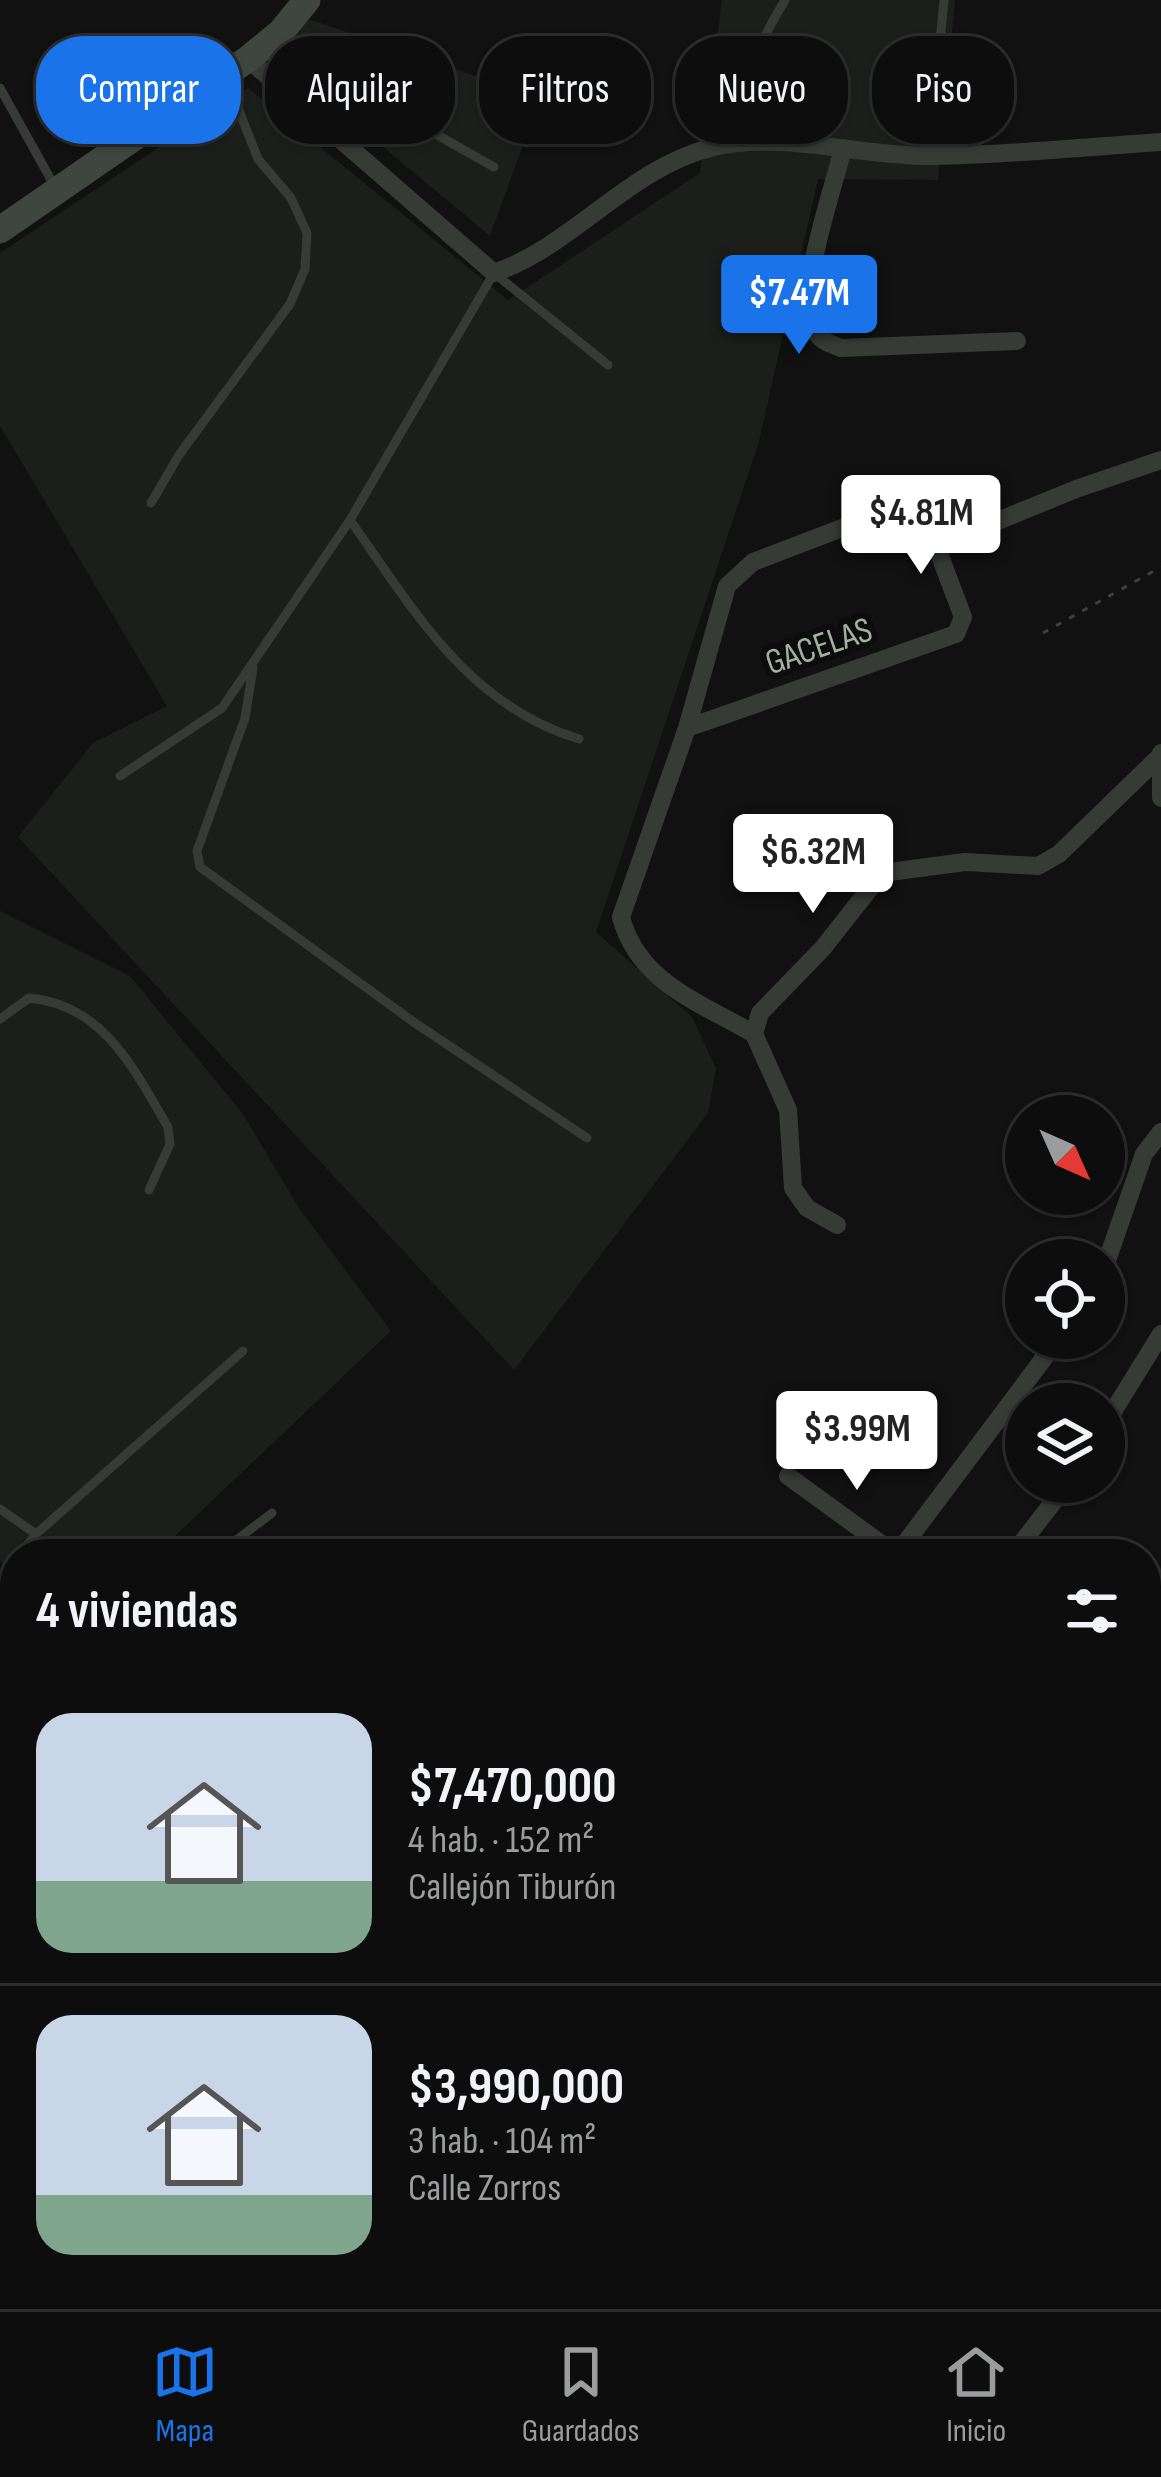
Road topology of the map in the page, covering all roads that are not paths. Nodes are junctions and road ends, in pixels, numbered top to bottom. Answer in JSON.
{"nodes":[{"id":1,"x":307,"y":0,"type":"edge"},
{"id":2,"x":785,"y":0,"type":"edge"},
{"id":3,"x":944,"y":0,"type":"edge"},
{"id":4,"x":274,"y":36,"type":"edge"},
{"id":5,"x":763,"y":36,"type":"edge"},
{"id":6,"x":265,"y":44,"type":"edge"},
{"id":7,"x":241,"y":64,"type":"edge"},
{"id":8,"x":241,"y":70,"type":"edge"},
{"id":9,"x":241,"y":85,"type":"edge"},
{"id":10,"x":0,"y":88,"type":"edge"},
{"id":11,"x":1161,"y":142,"type":"edge"},
{"id":12,"x":126,"y":144,"type":"edge"},
{"id":13,"x":453,"y":144,"type":"edge"},
{"id":14,"x":738,"y":144,"type":"edge"},
{"id":15,"x":765,"y":144,"type":"edge"},
{"id":16,"x":843,"y":148,"type":"junction"},
{"id":17,"x":929,"y":156,"type":"junction"},
{"id":18,"x":494,"y":167,"type":"dead end"},
{"id":19,"x":58,"y":191,"type":"junction"},
{"id":20,"x":0,"y":230,"type":"edge"},
{"id":21,"x":494,"y":273,"type":"junction"},
{"id":22,"x":1017,"y":341,"type":"dead end"},
{"id":23,"x":608,"y":365,"type":"dead end"},
{"id":24,"x":1161,"y":460,"type":"edge"},
{"id":25,"x":151,"y":503,"type":"dead end"},
{"id":26,"x":350,"y":520,"type":"junction"},
{"id":27,"x":939,"y":545,"type":"junction"},
{"id":28,"x":254,"y":663,"type":"junction"},
{"id":29,"x":687,"y":728,"type":"junction"},
{"id":30,"x":579,"y":740,"type":"dead end"},
{"id":31,"x":1160,"y":756,"type":"edge"},
{"id":32,"x":120,"y":776,"type":"dead end"},
{"id":33,"x":1161,"y":798,"type":"edge"},
{"id":34,"x":0,"y":1019,"type":"edge"},
{"id":35,"x":754,"y":1034,"type":"junction"},
{"id":36,"x":1161,"y":1132,"type":"edge"},
{"id":37,"x":587,"y":1138,"type":"dead end"},
{"id":38,"x":149,"y":1190,"type":"dead end"},
{"id":39,"x":837,"y":1225,"type":"dead end"},
{"id":40,"x":1114,"y":1239,"type":"edge"},
{"id":41,"x":1161,"y":1334,"type":"edge"},
{"id":42,"x":243,"y":1351,"type":"dead end"},
{"id":43,"x":1043,"y":1359,"type":"edge"},
{"id":44,"x":1125,"y":1392,"type":"edge"},
{"id":45,"x":788,"y":1476,"type":"dead end"},
{"id":46,"x":1053,"y":1503,"type":"edge"},
{"id":47,"x":0,"y":1509,"type":"edge"},
{"id":48,"x":272,"y":1513,"type":"dead end"},
{"id":49,"x":36,"y":1534,"type":"junction"},
{"id":50,"x":32,"y":1539,"type":"edge"},
{"id":51,"x":238,"y":1539,"type":"edge"},
{"id":52,"x":875,"y":1539,"type":"edge"},
{"id":53,"x":907,"y":1539,"type":"edge"},
{"id":54,"x":1025,"y":1539,"type":"edge"}],
"edges":[{"from":1,"to":4,"type":"main road"},
{"from":2,"to":5,"type":"lane"},
{"from":3,"to":17,"type":"lane"},
{"from":6,"to":7,"type":"main road"},
{"from":8,"to":21,"type":"street"},
{"from":9,"to":25,"type":"lane"},
{"from":10,"to":19,"type":"lane"},
{"from":11,"to":17,"type":"street"},
{"from":12,"to":19,"type":"main road"},
{"from":13,"to":18,"type":"lane"},
{"from":14,"to":21,"type":"street"},
{"from":15,"to":16,"type":"street"},
{"from":16,"to":17,"type":"street"},
{"from":16,"to":22,"type":"street"},
{"from":19,"to":20,"type":"main road"},
{"from":21,"to":23,"type":"lane"},
{"from":21,"to":26,"type":"lane"},
{"from":24,"to":27,"type":"street"},
{"from":26,"to":28,"type":"lane"},
{"from":26,"to":30,"type":"lane"},
{"from":27,"to":29,"type":"street","name":"GACELAS"},
{"from":27,"to":29,"type":"street"},
{"from":28,"to":32,"type":"lane"},
{"from":28,"to":37,"type":"lane"},
{"from":29,"to":35,"type":"street"},
{"from":31,"to":33,"type":"street"},
{"from":31,"to":35,"type":"street"},
{"from":34,"to":38,"type":"lane"},
{"from":35,"to":39,"type":"street"},
{"from":36,"to":40,"type":"street"},
{"from":41,"to":44,"type":"street"},
{"from":42,"to":49,"type":"lane"},
{"from":43,"to":53,"type":"street"},
{"from":45,"to":52,"type":"street"},
{"from":46,"to":54,"type":"street"},
{"from":47,"to":49,"type":"lane"},
{"from":48,"to":51,"type":"lane"},
{"from":49,"to":50,"type":"lane"}]}
